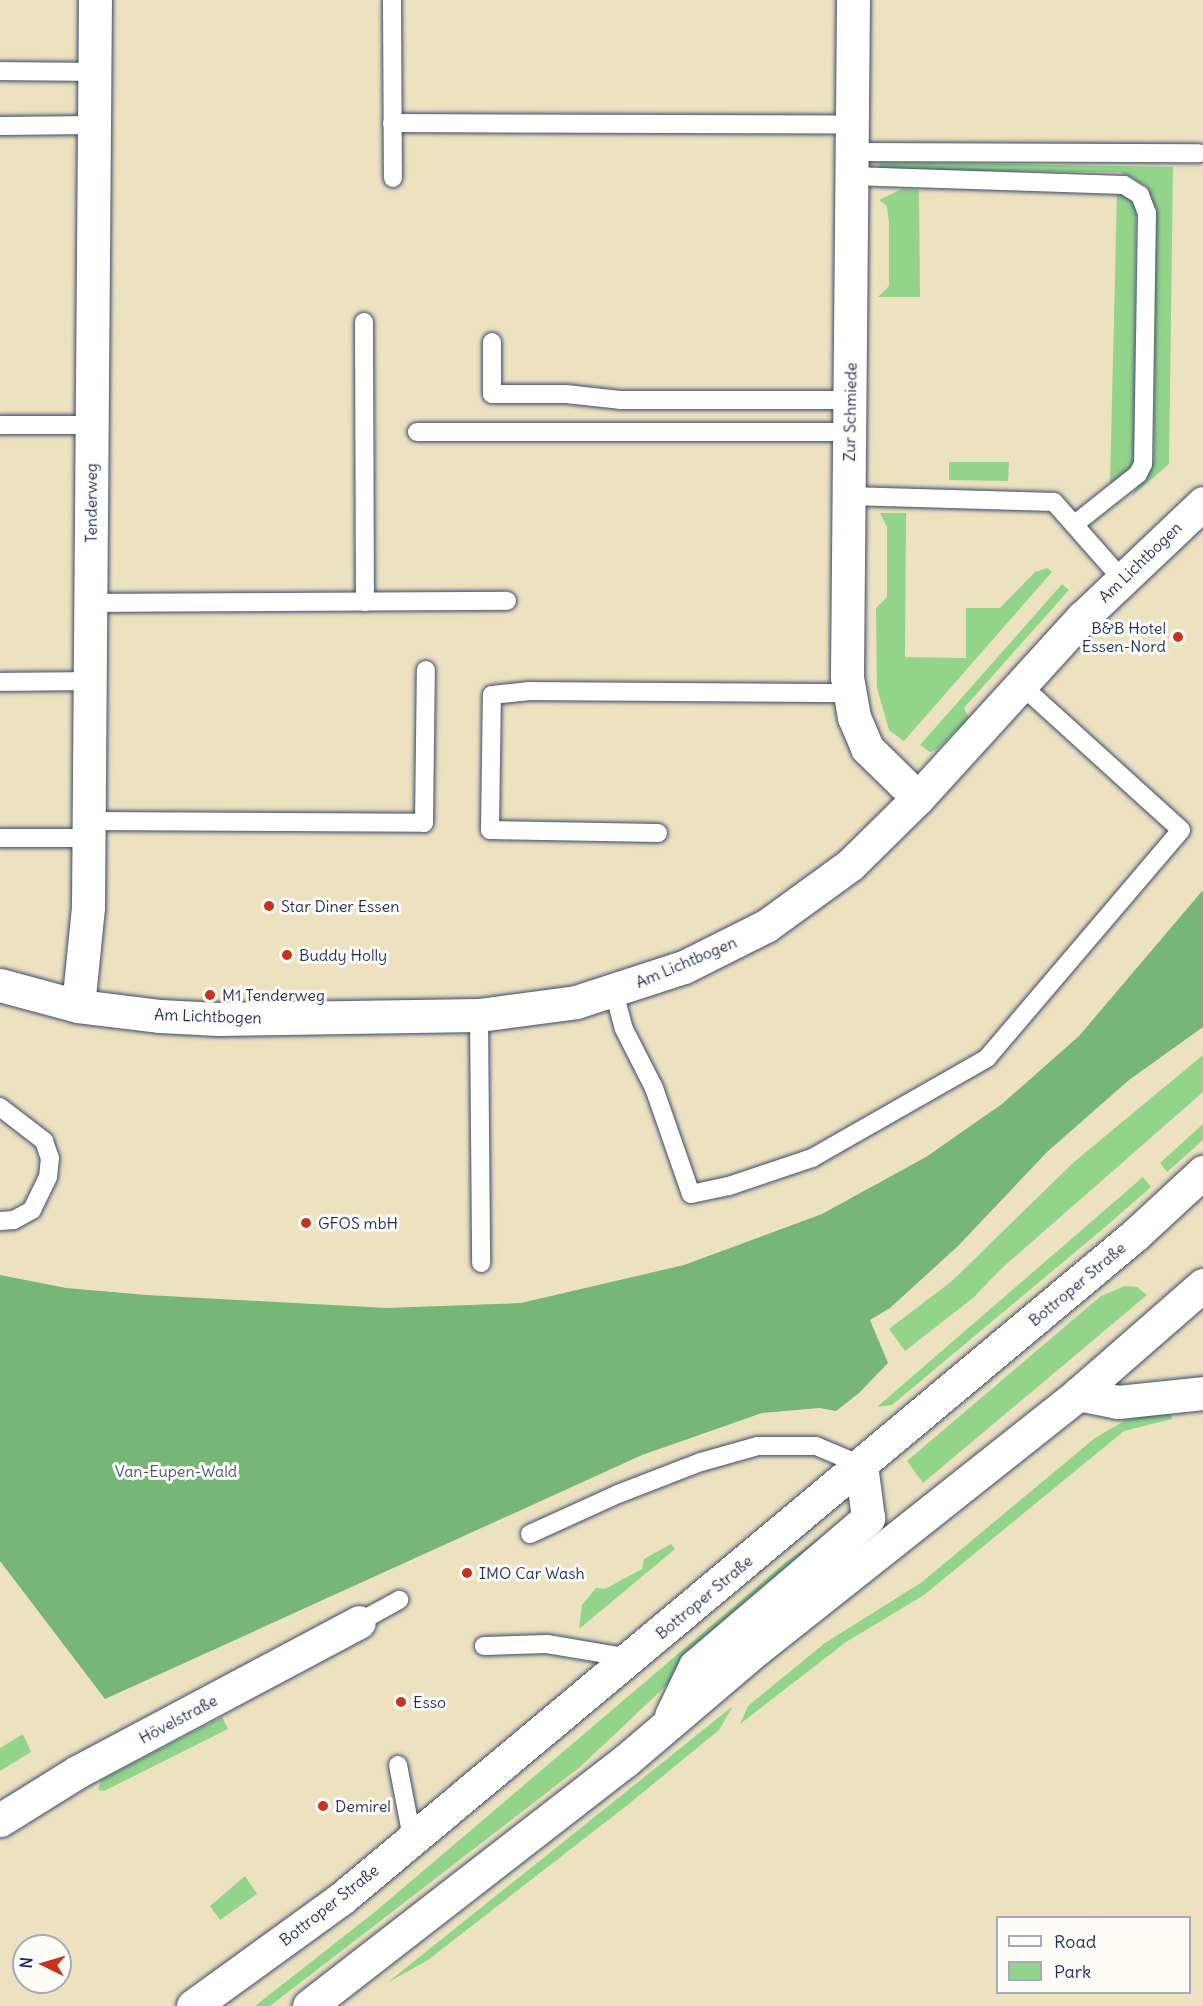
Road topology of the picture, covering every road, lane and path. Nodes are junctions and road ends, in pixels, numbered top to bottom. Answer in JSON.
{"nodes":[{"id":1,"x":95,"y":0,"type":"edge"},
{"id":2,"x":392,"y":0,"type":"edge"},
{"id":3,"x":853,"y":0,"type":"edge"},
{"id":4,"x":0,"y":70,"type":"edge"},
{"id":5,"x":94,"y":72,"type":"junction"},
{"id":6,"x":392,"y":123,"type":"junction"},
{"id":7,"x":94,"y":125,"type":"junction"},
{"id":8,"x":0,"y":126,"type":"edge"},
{"id":9,"x":851,"y":151,"type":"junction"},
{"id":10,"x":1199,"y":153,"type":"dead end"},
{"id":11,"x":393,"y":178,"type":"dead end"},
{"id":12,"x":364,"y":322,"type":"dead end"},
{"id":13,"x":492,"y":342,"type":"dead end"},
{"id":14,"x":850,"y":416,"type":"junction"},
{"id":15,"x":0,"y":425,"type":"edge"},
{"id":16,"x":92,"y":425,"type":"junction"},
{"id":17,"x":417,"y":432,"type":"dead end"},
{"id":18,"x":849,"y":496,"type":"junction"},
{"id":19,"x":1203,"y":503,"type":"edge"},
{"id":20,"x":1075,"y":524,"type":"junction"},
{"id":21,"x":1121,"y":578,"type":"junction"},
{"id":22,"x":507,"y":601,"type":"dead end"},
{"id":23,"x":365,"y":602,"type":"junction"},
{"id":24,"x":90,"y":603,"type":"junction"},
{"id":25,"x":426,"y":670,"type":"dead end"},
{"id":26,"x":90,"y":681,"type":"junction"},
{"id":27,"x":0,"y":682,"type":"edge"},
{"id":28,"x":1019,"y":683,"type":"junction"},
{"id":29,"x":849,"y":693,"type":"junction"},
{"id":30,"x":918,"y":798,"type":"junction"},
{"id":31,"x":88,"y":829,"type":"junction"},
{"id":32,"x":658,"y":833,"type":"dead end"},
{"id":33,"x":0,"y":838,"type":"edge"},
{"id":34,"x":2,"y":991,"type":"edge"},
{"id":35,"x":614,"y":992,"type":"junction"},
{"id":36,"x":78,"y":1006,"type":"junction"},
{"id":37,"x":479,"y":1015,"type":"junction"},
{"id":38,"x":0,"y":1107,"type":"edge"},
{"id":39,"x":1203,"y":1172,"type":"edge"},
{"id":40,"x":0,"y":1221,"type":"edge"},
{"id":41,"x":481,"y":1263,"type":"dead end"},
{"id":42,"x":1203,"y":1285,"type":"edge"},
{"id":43,"x":1203,"y":1393,"type":"edge"},
{"id":44,"x":1078,"y":1394,"type":"junction"},
{"id":45,"x":861,"y":1465,"type":"junction"},
{"id":46,"x":530,"y":1534,"type":"dead end"},
{"id":47,"x":399,"y":1600,"type":"dead end"},
{"id":48,"x":359,"y":1622,"type":"joint"},
{"id":49,"x":484,"y":1646,"type":"dead end"},
{"id":50,"x":631,"y":1658,"type":"junction"},
{"id":51,"x":667,"y":1725,"type":"junction"},
{"id":52,"x":398,"y":1765,"type":"dead end"},
{"id":53,"x":0,"y":1821,"type":"edge"},
{"id":54,"x":412,"y":1838,"type":"junction"},
{"id":55,"x":194,"y":2006,"type":"edge"},
{"id":56,"x":309,"y":2006,"type":"edge"}],
"edges":[{"from":1,"to":5,"type":"street","name":"Tenderweg"},
{"from":2,"to":6,"type":"lane"},
{"from":3,"to":9,"type":"street","name":"Zur Schmiede"},
{"from":4,"to":5,"type":"lane"},
{"from":5,"to":7,"type":"street","name":"Tenderweg"},
{"from":6,"to":9,"type":"lane"},
{"from":6,"to":11,"type":"lane"},
{"from":7,"to":8,"type":"lane"},
{"from":7,"to":16,"type":"street","name":"Tenderweg"},
{"from":9,"to":10,"type":"lane"},
{"from":9,"to":14,"type":"street","name":"Zur Schmiede"},
{"from":9,"to":20,"type":"lane"},
{"from":12,"to":23,"type":"lane"},
{"from":13,"to":14,"type":"lane"},
{"from":14,"to":17,"type":"lane"},
{"from":14,"to":18,"type":"street","name":"Zur Schmiede"},
{"from":15,"to":16,"type":"lane"},
{"from":16,"to":24,"type":"street","name":"Tenderweg"},
{"from":18,"to":20,"type":"lane"},
{"from":18,"to":29,"type":"street","name":"Zur Schmiede"},
{"from":19,"to":21,"type":"street","name":"Am Lichtbogen"},
{"from":20,"to":21,"type":"lane"},
{"from":21,"to":28,"type":"street","name":"Am Lichtbogen"},
{"from":22,"to":23,"type":"lane"},
{"from":23,"to":24,"type":"lane"},
{"from":24,"to":26,"type":"street","name":"Tenderweg"},
{"from":25,"to":31,"type":"lane"},
{"from":26,"to":27,"type":"lane"},
{"from":26,"to":31,"type":"street","name":"Tenderweg"},
{"from":28,"to":30,"type":"street","name":"Am Lichtbogen"},
{"from":28,"to":35,"type":"lane"},
{"from":29,"to":30,"type":"street","name":"Zur Schmiede"},
{"from":29,"to":32,"type":"lane"},
{"from":30,"to":35,"type":"street","name":"Am Lichtbogen"},
{"from":31,"to":33,"type":"lane"},
{"from":31,"to":36,"type":"street","name":"Tenderweg"},
{"from":34,"to":36,"type":"street","name":"Am Lichtbogen"},
{"from":35,"to":37,"type":"street","name":"Am Lichtbogen"},
{"from":36,"to":37,"type":"street","name":"Am Lichtbogen"},
{"from":37,"to":41,"type":"lane"},
{"from":38,"to":40,"type":"lane"},
{"from":39,"to":45,"type":"street","name":"Bottroper Straße"},
{"from":42,"to":44,"type":"street"},
{"from":43,"to":44,"type":"street"},
{"from":44,"to":51,"type":"street"},
{"from":45,"to":46,"type":"lane"},
{"from":45,"to":50,"type":"street","name":"Bottroper Straße"},
{"from":45,"to":51,"type":"street"},
{"from":47,"to":48,"type":"lane"},
{"from":48,"to":53,"type":"street","name":"Hövelstraße"},
{"from":49,"to":50,"type":"lane"},
{"from":50,"to":54,"type":"street","name":"Bottroper Straße"},
{"from":51,"to":56,"type":"street"},
{"from":52,"to":54,"type":"lane"},
{"from":54,"to":55,"type":"street","name":"Bottroper Straße"}]}
